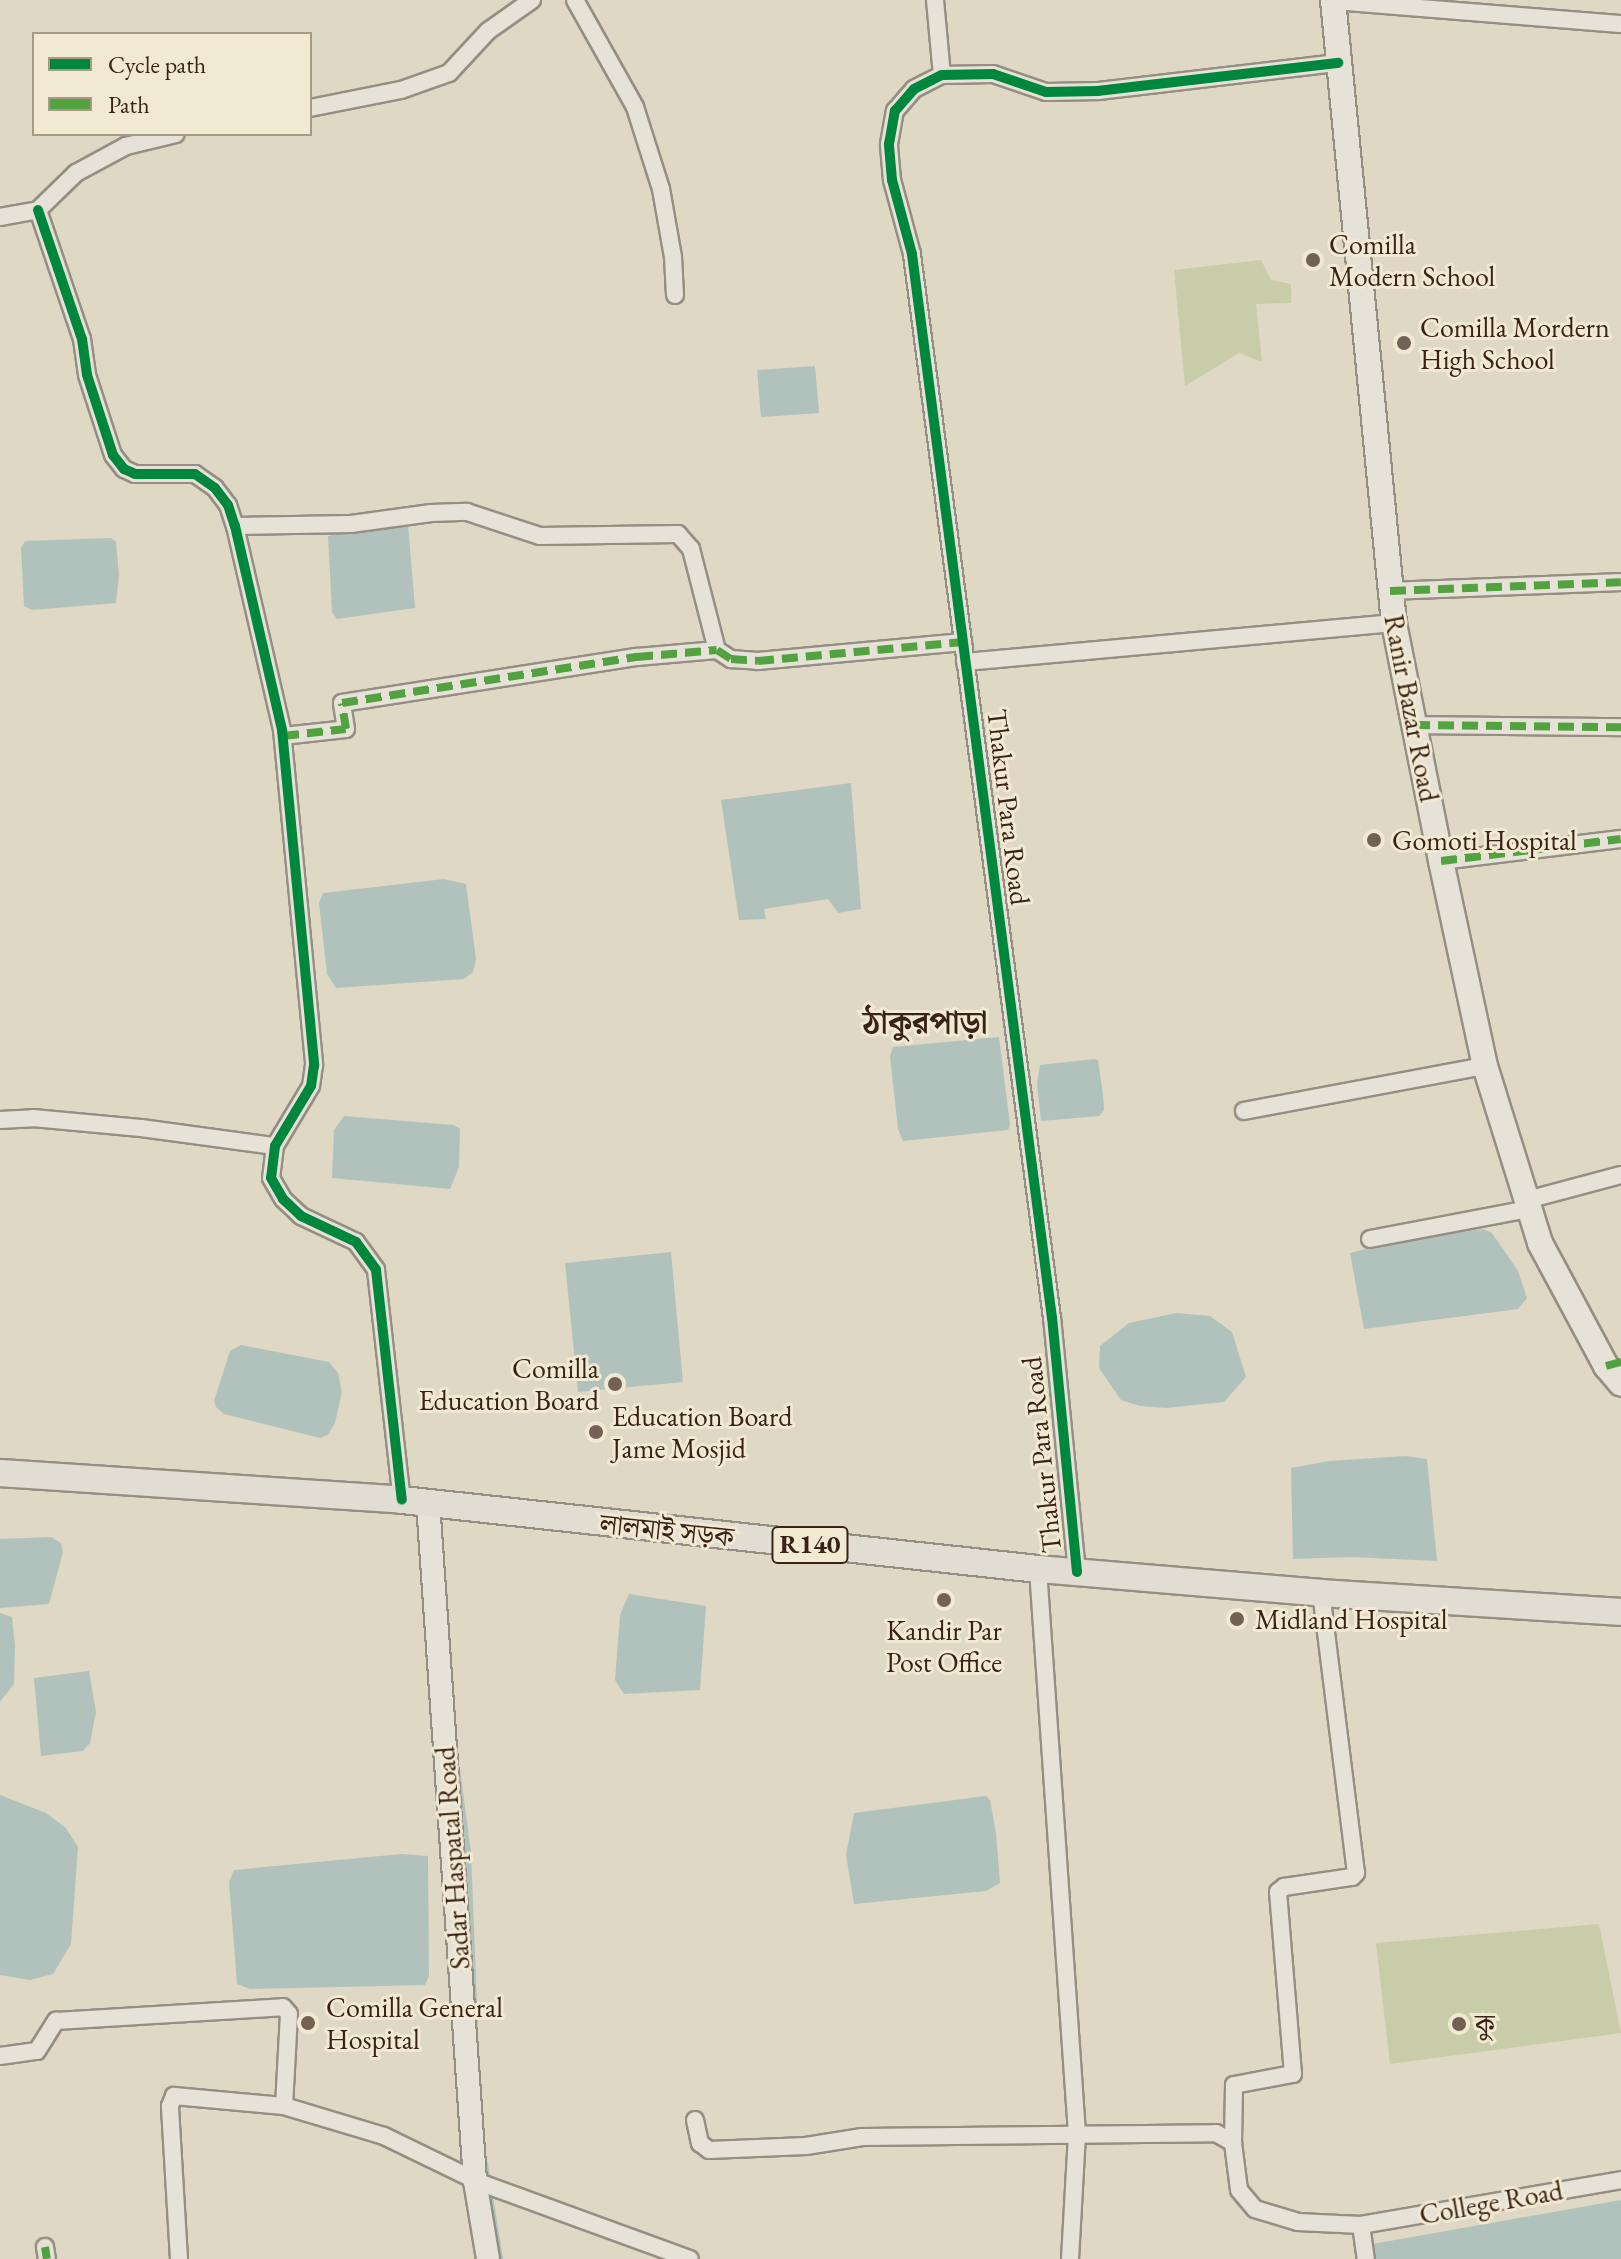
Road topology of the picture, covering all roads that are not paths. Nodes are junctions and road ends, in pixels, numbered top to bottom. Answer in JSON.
{"nodes":[{"id":1,"x":532,"y":0,"type":"edge"},
{"id":2,"x":575,"y":0,"type":"edge"},
{"id":3,"x":935,"y":0,"type":"edge"},
{"id":4,"x":1333,"y":0,"type":"edge"},
{"id":5,"x":1466,"y":6,"type":"edge"},
{"id":6,"x":1621,"y":24,"type":"edge"},
{"id":7,"x":1338,"y":63,"type":"junction"},
{"id":8,"x":942,"y":75,"type":"junction"},
{"id":9,"x":312,"y":108,"type":"edge"},
{"id":10,"x":168,"y":136,"type":"edge"},
{"id":11,"x":38,"y":210,"type":"junction"},
{"id":12,"x":0,"y":217,"type":"edge"},
{"id":13,"x":675,"y":295,"type":"dead end"},
{"id":14,"x":235,"y":526,"type":"junction"},
{"id":15,"x":1621,"y":582,"type":"edge"},
{"id":16,"x":1390,"y":591,"type":"junction"},
{"id":17,"x":1394,"y":623,"type":"junction"},
{"id":18,"x":963,"y":642,"type":"junction"},
{"id":19,"x":717,"y":650,"type":"junction"},
{"id":20,"x":965,"y":662,"type":"junction"},
{"id":21,"x":1414,"y":725,"type":"junction"},
{"id":22,"x":1621,"y":727,"type":"edge"},
{"id":23,"x":283,"y":736,"type":"junction"},
{"id":24,"x":1621,"y":839,"type":"edge"},
{"id":25,"x":1441,"y":861,"type":"junction"},
{"id":26,"x":1485,"y":1066,"type":"junction"},
{"id":27,"x":1244,"y":1111,"type":"dead end"},
{"id":28,"x":0,"y":1120,"type":"edge"},
{"id":29,"x":275,"y":1146,"type":"junction"},
{"id":30,"x":1621,"y":1175,"type":"edge"},
{"id":31,"x":1528,"y":1204,"type":"junction"},
{"id":32,"x":1370,"y":1239,"type":"dead end"},
{"id":33,"x":1616,"y":1371,"type":"edge"},
{"id":34,"x":0,"y":1473,"type":"edge"},
{"id":35,"x":415,"y":1502,"type":"junction"},
{"id":36,"x":1038,"y":1569,"type":"junction"},
{"id":37,"x":1077,"y":1572,"type":"junction"},
{"id":38,"x":1321,"y":1593,"type":"junction"},
{"id":39,"x":1621,"y":1612,"type":"edge"},
{"id":40,"x":0,"y":2056,"type":"edge"},
{"id":41,"x":284,"y":2106,"type":"junction"},
{"id":42,"x":695,"y":2120,"type":"dead end"},
{"id":43,"x":1077,"y":2134,"type":"junction"},
{"id":44,"x":1233,"y":2143,"type":"junction"},
{"id":45,"x":1621,"y":2180,"type":"edge"},
{"id":46,"x":478,"y":2182,"type":"junction"},
{"id":47,"x":1361,"y":2225,"type":"junction"},
{"id":48,"x":179,"y":2259,"type":"edge"},
{"id":49,"x":488,"y":2259,"type":"edge"},
{"id":50,"x":690,"y":2259,"type":"edge"},
{"id":51,"x":1070,"y":2259,"type":"edge"},
{"id":52,"x":1366,"y":2259,"type":"edge"}],
"edges":[{"from":1,"to":9,"type":"street"},
{"from":2,"to":13,"type":"street"},
{"from":3,"to":8,"type":"street"},
{"from":4,"to":5,"type":"street"},
{"from":4,"to":7,"type":"main road","name":"Ranir Bazar Road"},
{"from":5,"to":6,"type":"street"},
{"from":7,"to":8,"type":"street"},
{"from":7,"to":16,"type":"main road","name":"Ranir Bazar Road"},
{"from":8,"to":18,"type":"street","name":"Thakur Para Road"},
{"from":10,"to":11,"type":"street"},
{"from":11,"to":12,"type":"street"},
{"from":11,"to":14,"type":"street"},
{"from":14,"to":19,"type":"street"},
{"from":14,"to":23,"type":"street"},
{"from":15,"to":16,"type":"street"},
{"from":16,"to":17,"type":"main road","name":"Ranir Bazar Road"},
{"from":17,"to":20,"type":"street"},
{"from":17,"to":21,"type":"main road","name":"Ranir Bazar Road"},
{"from":18,"to":19,"type":"street"},
{"from":18,"to":20,"type":"street","name":"Thakur Para Road"},
{"from":19,"to":23,"type":"street"},
{"from":20,"to":37,"type":"street","name":"Thakur Para Road"},
{"from":21,"to":22,"type":"street"},
{"from":21,"to":25,"type":"main road","name":"Ranir Bazar Road"},
{"from":23,"to":29,"type":"street"},
{"from":24,"to":25,"type":"street"},
{"from":25,"to":26,"type":"main road","name":"Ranir Bazar Road"},
{"from":26,"to":27,"type":"street"},
{"from":26,"to":31,"type":"main road","name":"Ranir Bazar Road"},
{"from":28,"to":29,"type":"street"},
{"from":29,"to":35,"type":"street"},
{"from":30,"to":31,"type":"street"},
{"from":31,"to":32,"type":"street"},
{"from":31,"to":33,"type":"main road","name":"Ranir Bazar Road"},
{"from":34,"to":35,"type":"main road","name":"লালমাই সড়ক","number":"R140"},
{"from":35,"to":36,"type":"main road","name":"লালমাই সড়ক","number":"R140"},
{"from":35,"to":46,"type":"street","name":"Sadar Haspatal Road"},
{"from":36,"to":37,"type":"main road","name":"লালমাই সড়ক","number":"R140"},
{"from":36,"to":43,"type":"street"},
{"from":37,"to":38,"type":"main road","name":"লালমাই সড়ক","number":"R140"},
{"from":38,"to":39,"type":"main road","name":"লালমাই সড়ক","number":"R140"},
{"from":38,"to":44,"type":"street","name":"College Road"},
{"from":40,"to":41,"type":"street"},
{"from":41,"to":46,"type":"street"},
{"from":41,"to":48,"type":"street"},
{"from":42,"to":43,"type":"street"},
{"from":43,"to":44,"type":"street"},
{"from":43,"to":51,"type":"street"},
{"from":44,"to":47,"type":"street","name":"College Road"},
{"from":45,"to":47,"type":"street","name":"College Road"},
{"from":46,"to":49,"type":"street","name":"Sadar Haspatal Road"},
{"from":46,"to":50,"type":"street"},
{"from":47,"to":52,"type":"street"}]}
